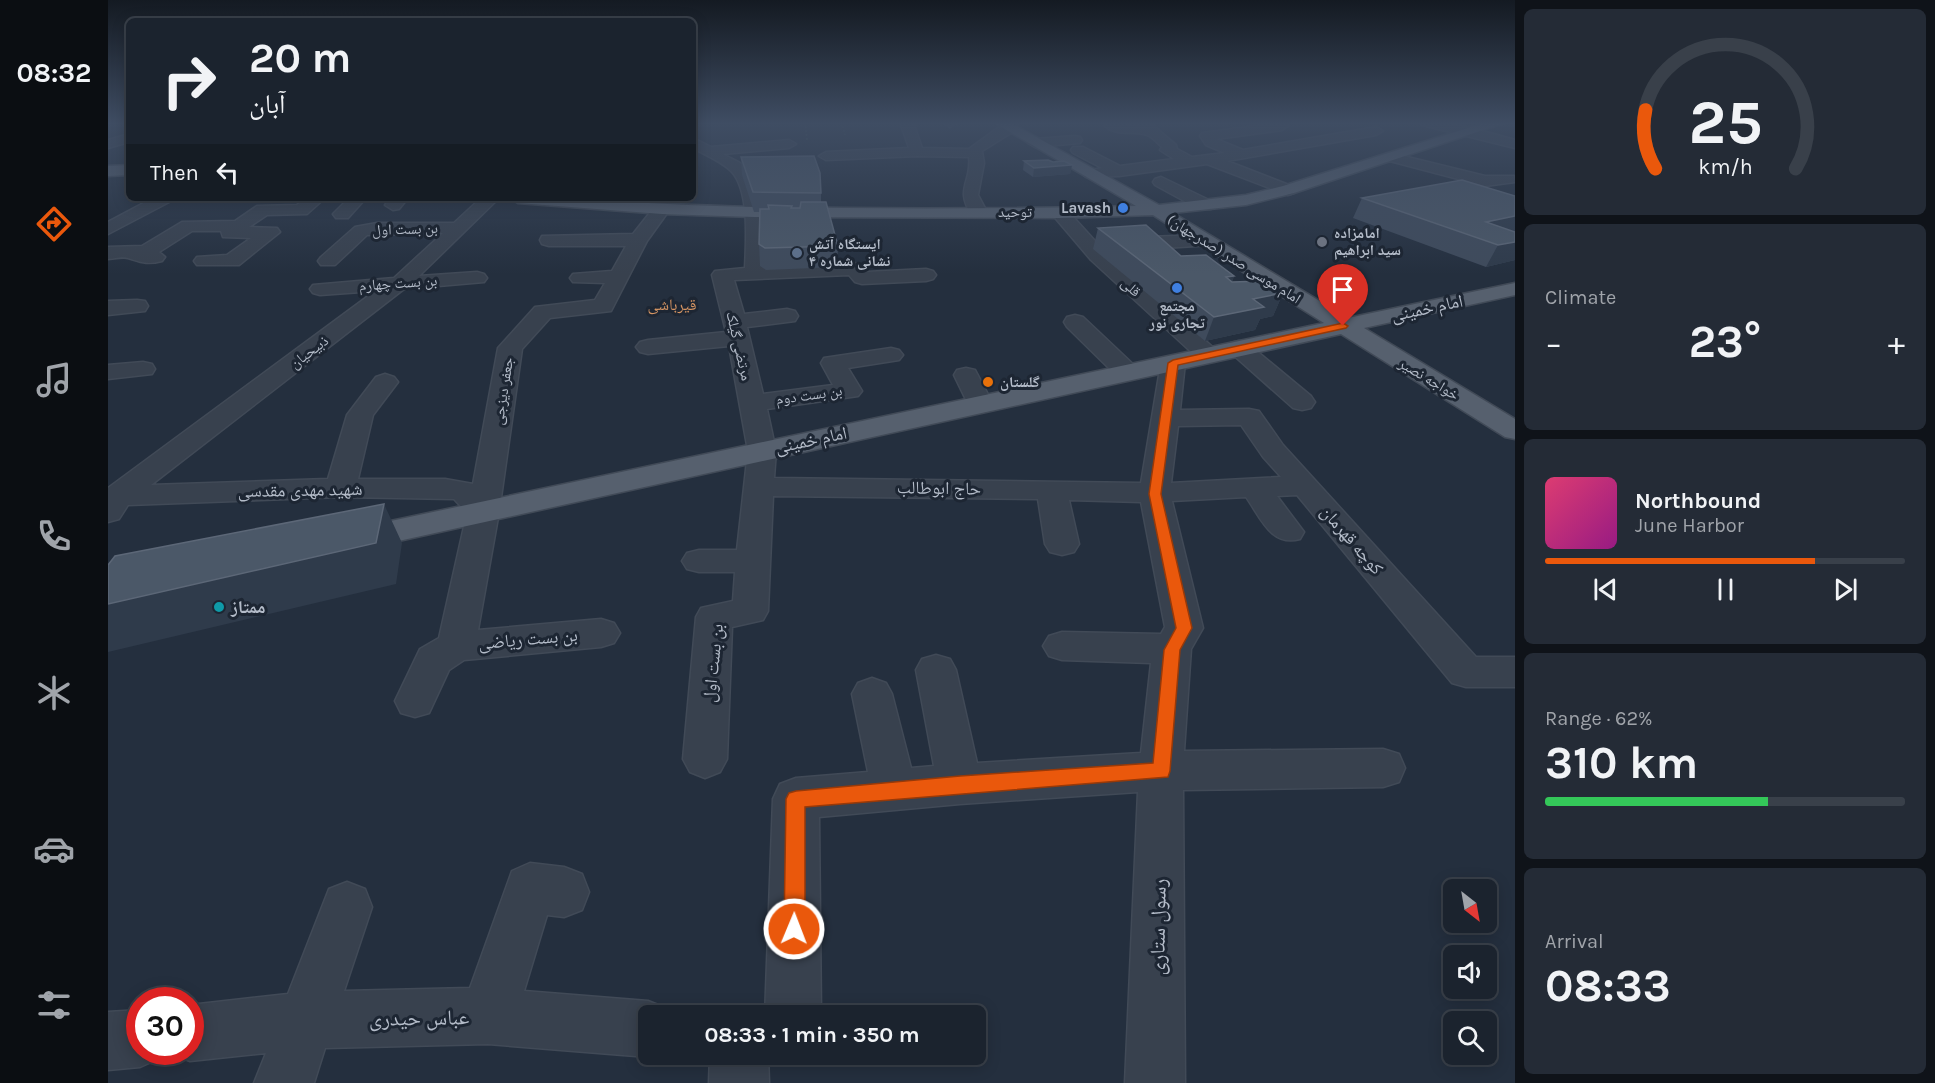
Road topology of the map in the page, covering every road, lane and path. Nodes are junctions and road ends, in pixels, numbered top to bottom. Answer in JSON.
{"nodes":[{"id":1,"x":740,"y":173,"type":"edge"},
{"id":2,"x":975,"y":173,"type":"edge"},
{"id":3,"x":1105,"y":173,"type":"edge"},
{"id":4,"x":1242,"y":173,"type":"edge"},
{"id":5,"x":1342,"y":173,"type":"edge"},
{"id":6,"x":1452,"y":173,"type":"edge"},
{"id":7,"x":1491,"y":173,"type":"edge"},
{"id":8,"x":1091,"y":174,"type":"joint"},
{"id":9,"x":1512,"y":181,"type":"edge"},
{"id":10,"x":1161,"y":183,"type":"dead end"},
{"id":11,"x":1288,"y":190,"type":"junction"},
{"id":12,"x":159,"y":201,"type":"edge"},
{"id":13,"x":313,"y":201,"type":"edge"},
{"id":14,"x":355,"y":201,"type":"edge"},
{"id":15,"x":488,"y":201,"type":"edge"},
{"id":16,"x":588,"y":201,"type":"edge"},
{"id":17,"x":1205,"y":205,"type":"junction"},
{"id":18,"x":662,"y":209,"type":"junction"},
{"id":19,"x":1156,"y":210,"type":"junction"},
{"id":20,"x":754,"y":212,"type":"junction"},
{"id":21,"x":978,"y":212,"type":"junction"},
{"id":22,"x":1060,"y":213,"type":"junction"},
{"id":23,"x":342,"y":214,"type":"dead end"},
{"id":24,"x":240,"y":225,"type":"junction"},
{"id":25,"x":458,"y":228,"type":"junction"},
{"id":26,"x":108,"y":229,"type":"edge"},
{"id":27,"x":549,"y":240,"type":"dead end"},
{"id":28,"x":638,"y":240,"type":"junction"},
{"id":29,"x":1204,"y":241,"type":"junction"},
{"id":30,"x":1147,"y":243,"type":"edge"},
{"id":31,"x":108,"y":253,"type":"edge"},
{"id":32,"x":1224,"y":253,"type":"junction"},
{"id":33,"x":1180,"y":255,"type":"edge"},
{"id":34,"x":204,"y":261,"type":"dead end"},
{"id":35,"x":328,"y":261,"type":"dead end"},
{"id":36,"x":833,"y":269,"type":"junction"},
{"id":37,"x":756,"y":273,"type":"junction"},
{"id":38,"x":926,"y":275,"type":"dead end"},
{"id":39,"x":618,"y":277,"type":"junction"},
{"id":40,"x":477,"y":278,"type":"dead end"},
{"id":41,"x":580,"y":278,"type":"dead end"},
{"id":42,"x":401,"y":282,"type":"junction"},
{"id":43,"x":320,"y":289,"type":"dead end"},
{"id":44,"x":1515,"y":289,"type":"edge"},
{"id":45,"x":1284,"y":290,"type":"junction"},
{"id":46,"x":838,"y":292,"type":"dead end"},
{"id":47,"x":1249,"y":292,"type":"edge"},
{"id":48,"x":137,"y":306,"type":"dead end"},
{"id":49,"x":787,"y":316,"type":"dead end"},
{"id":50,"x":111,"y":321,"type":"edge"},
{"id":51,"x":1075,"y":322,"type":"dead end"},
{"id":52,"x":1343,"y":326,"type":"junction"},
{"id":53,"x":736,"y":330,"type":"junction"},
{"id":54,"x":648,"y":347,"type":"dead end"},
{"id":55,"x":1239,"y":348,"type":"junction"},
{"id":56,"x":891,"y":355,"type":"dead end"},
{"id":57,"x":1208,"y":356,"type":"junction"},
{"id":58,"x":1173,"y":363,"type":"junction"},
{"id":59,"x":143,"y":369,"type":"dead end"},
{"id":60,"x":108,"y":372,"type":"edge"},
{"id":61,"x":1128,"y":373,"type":"junction"},
{"id":62,"x":966,"y":375,"type":"dead end"},
{"id":63,"x":385,"y":382,"type":"dead end"},
{"id":64,"x":1302,"y":402,"type":"dead end"},
{"id":65,"x":751,"y":403,"type":"junction"},
{"id":66,"x":980,"y":405,"type":"junction"},
{"id":67,"x":1166,"y":418,"type":"junction"},
{"id":68,"x":1515,"y":431,"type":"edge"},
{"id":69,"x":762,"y":451,"type":"junction"},
{"id":70,"x":1305,"y":485,"type":"junction"},
{"id":71,"x":758,"y":487,"type":"junction"},
{"id":72,"x":341,"y":488,"type":"junction"},
{"id":73,"x":1255,"y":488,"type":"junction"},
{"id":74,"x":1052,"y":490,"type":"junction"},
{"id":75,"x":1155,"y":494,"type":"junction"},
{"id":76,"x":112,"y":501,"type":"edge"},
{"id":77,"x":483,"y":512,"type":"junction"},
{"id":78,"x":1288,"y":532,"type":"dead end"},
{"id":79,"x":332,"y":544,"type":"edge"},
{"id":80,"x":1062,"y":544,"type":"dead end"},
{"id":81,"x":699,"y":561,"type":"dead end"},
{"id":82,"x":752,"y":561,"type":"junction"},
{"id":83,"x":601,"y":633,"type":"dead end"},
{"id":84,"x":456,"y":645,"type":"junction"},
{"id":85,"x":1062,"y":646,"type":"dead end"},
{"id":86,"x":1172,"y":650,"type":"junction"},
{"id":87,"x":936,"y":670,"type":"dead end"},
{"id":88,"x":1515,"y":672,"type":"edge"},
{"id":89,"x":872,"y":694,"type":"dead end"},
{"id":90,"x":415,"y":701,"type":"dead end"},
{"id":91,"x":705,"y":759,"type":"dead end"},
{"id":92,"x":1383,"y":768,"type":"dead end"},
{"id":93,"x":1161,"y":771,"type":"junction"},
{"id":94,"x":960,"y":784,"type":"junction"},
{"id":95,"x":894,"y":790,"type":"junction"},
{"id":96,"x":564,"y":892,"type":"dead end"},
{"id":97,"x":347,"y":907,"type":"dead end"},
{"id":98,"x":793,"y":1005,"type":"edge"},
{"id":99,"x":488,"y":1016,"type":"junction"},
{"id":100,"x":307,"y":1020,"type":"junction"},
{"id":101,"x":638,"y":1028,"type":"edge"},
{"id":102,"x":204,"y":1031,"type":"edge"},
{"id":103,"x":126,"y":1039,"type":"edge"},
{"id":104,"x":108,"y":1041,"type":"edge"},
{"id":105,"x":739,"y":1065,"type":"edge"},
{"id":106,"x":284,"y":1083,"type":"edge"},
{"id":107,"x":740,"y":1083,"type":"edge"},
{"id":108,"x":1155,"y":1083,"type":"edge"}],
"edges":[{"from":1,"to":20,"type":"street"},
{"from":2,"to":21,"type":"street"},
{"from":3,"to":8,"type":"street"},
{"from":4,"to":11,"type":"street"},
{"from":5,"to":11,"type":"main road","name":"توحید"},
{"from":6,"to":9,"type":"street"},
{"from":7,"to":9,"type":"street"},
{"from":8,"to":19,"type":"main road","name":"(صدرجهان) امام موسی صدر"},
{"from":10,"to":17,"type":"street"},
{"from":11,"to":17,"type":"main road","name":"توحید"},
{"from":12,"to":26,"type":"street"},
{"from":13,"to":24,"type":"street"},
{"from":14,"to":23,"type":"street"},
{"from":15,"to":25,"type":"street","name":"ذبیحیان"},
{"from":16,"to":18,"type":"main road","name":"توحید"},
{"from":17,"to":19,"type":"main road","name":"توحید"},
{"from":18,"to":20,"type":"main road","name":"توحید"},
{"from":18,"to":28,"type":"street","name":"جعفر دیزجی"},
{"from":19,"to":22,"type":"main road","name":"توحید"},
{"from":19,"to":29,"type":"main road","name":"(صدرجهان) امام موسی صدر"},
{"from":20,"to":21,"type":"main road","name":"توحید"},
{"from":20,"to":37,"type":"street"},
{"from":21,"to":22,"type":"main road","name":"توحید"},
{"from":22,"to":57,"type":"street","name":"قلی"},
{"from":24,"to":31,"type":"street"},
{"from":24,"to":34,"type":"street"},
{"from":25,"to":35,"type":"street","name":"بن بست اول"},
{"from":25,"to":42,"type":"street","name":"ذبیحیان"},
{"from":27,"to":28,"type":"street"},
{"from":28,"to":39,"type":"street","name":"جعفر دیزجی"},
{"from":29,"to":30,"type":"street"},
{"from":29,"to":32,"type":"main road","name":"(صدرجهان) امام موسی صدر"},
{"from":32,"to":33,"type":"street"},
{"from":32,"to":45,"type":"main road","name":"(صدرجهان) امام موسی صدر"},
{"from":36,"to":37,"type":"street"},
{"from":36,"to":38,"type":"street"},
{"from":36,"to":46,"type":"street"},
{"from":37,"to":53,"type":"street","name":"مرتضی گیلک"},
{"from":39,"to":41,"type":"street"},
{"from":39,"to":77,"type":"street","name":"جعفر دیزجی"},
{"from":40,"to":42,"type":"street","name":"بن بست چهارم"},
{"from":42,"to":43,"type":"street","name":"بن بست چهارم"},
{"from":42,"to":76,"type":"street","name":"ذبیحیان"},
{"from":44,"to":52,"type":"main road","name":"امام خمینی"},
{"from":45,"to":47,"type":"street"},
{"from":45,"to":52,"type":"main road","name":"(صدرجهان) امام موسی صدر"},
{"from":48,"to":50,"type":"street"},
{"from":49,"to":53,"type":"street"},
{"from":51,"to":61,"type":"street"},
{"from":52,"to":55,"type":"main road","name":"امام خمینی"},
{"from":52,"to":68,"type":"main road","name":"خواجه نصیر"},
{"from":53,"to":54,"type":"street"},
{"from":53,"to":65,"type":"street","name":"مرتضی گیلک"},
{"from":55,"to":57,"type":"main road","name":"امام خمینی"},
{"from":55,"to":64,"type":"street"},
{"from":56,"to":65,"type":"street","name":"بن بست دوم"},
{"from":57,"to":58,"type":"main road","name":"امام خمینی"},
{"from":58,"to":61,"type":"main road","name":"امام خمینی"},
{"from":58,"to":67,"type":"street"},
{"from":59,"to":60,"type":"street"},
{"from":61,"to":66,"type":"main road","name":"امام خمینی"},
{"from":62,"to":66,"type":"street"},
{"from":63,"to":72,"type":"street"},
{"from":65,"to":69,"type":"street","name":"مرتضی گیلک"},
{"from":66,"to":69,"type":"main road","name":"امام خمینی"},
{"from":67,"to":70,"type":"street","name":"کوچه قهرمان"},
{"from":67,"to":75,"type":"street"},
{"from":69,"to":71,"type":"street"},
{"from":69,"to":77,"type":"main road","name":"امام خمینی"},
{"from":70,"to":73,"type":"street"},
{"from":70,"to":88,"type":"street","name":"کوچه قهرمان"},
{"from":71,"to":74,"type":"street","name":"حاج ابوطالب"},
{"from":71,"to":82,"type":"street","name":"بن بست اول"},
{"from":72,"to":76,"type":"street","name":"شهید مهدی مقدسی"},
{"from":72,"to":77,"type":"street","name":"شهید مهدی مقدسی"},
{"from":73,"to":75,"type":"street"},
{"from":73,"to":78,"type":"street"},
{"from":74,"to":75,"type":"street","name":"حاج ابوطالب"},
{"from":74,"to":80,"type":"street"},
{"from":75,"to":86,"type":"street","name":"رسول ستاری"},
{"from":77,"to":79,"type":"main road","name":"امام خمینی"},
{"from":77,"to":84,"type":"street","name":"بن بست ریاضی"},
{"from":81,"to":82,"type":"street"},
{"from":82,"to":91,"type":"street","name":"بن بست اول"},
{"from":83,"to":84,"type":"street","name":"بن بست ریاضی"},
{"from":84,"to":90,"type":"street","name":"بن بست ریاضی"},
{"from":85,"to":86,"type":"street"},
{"from":86,"to":93,"type":"street","name":"رسول ستاری"},
{"from":87,"to":94,"type":"street"},
{"from":89,"to":95,"type":"street"},
{"from":92,"to":93,"type":"street"},
{"from":93,"to":94,"type":"street"},
{"from":93,"to":108,"type":"street","name":"رسول ستاری"},
{"from":94,"to":95,"type":"street"},
{"from":95,"to":98,"type":"street"},
{"from":96,"to":99,"type":"street"},
{"from":97,"to":100,"type":"street"},
{"from":99,"to":100,"type":"street","name":"عباس حیدری"},
{"from":99,"to":101,"type":"street","name":"عباس حیدری"},
{"from":100,"to":102,"type":"street","name":"عباس حیدری"},
{"from":100,"to":106,"type":"street"},
{"from":103,"to":104,"type":"street"},
{"from":105,"to":107,"type":"street"}]}
